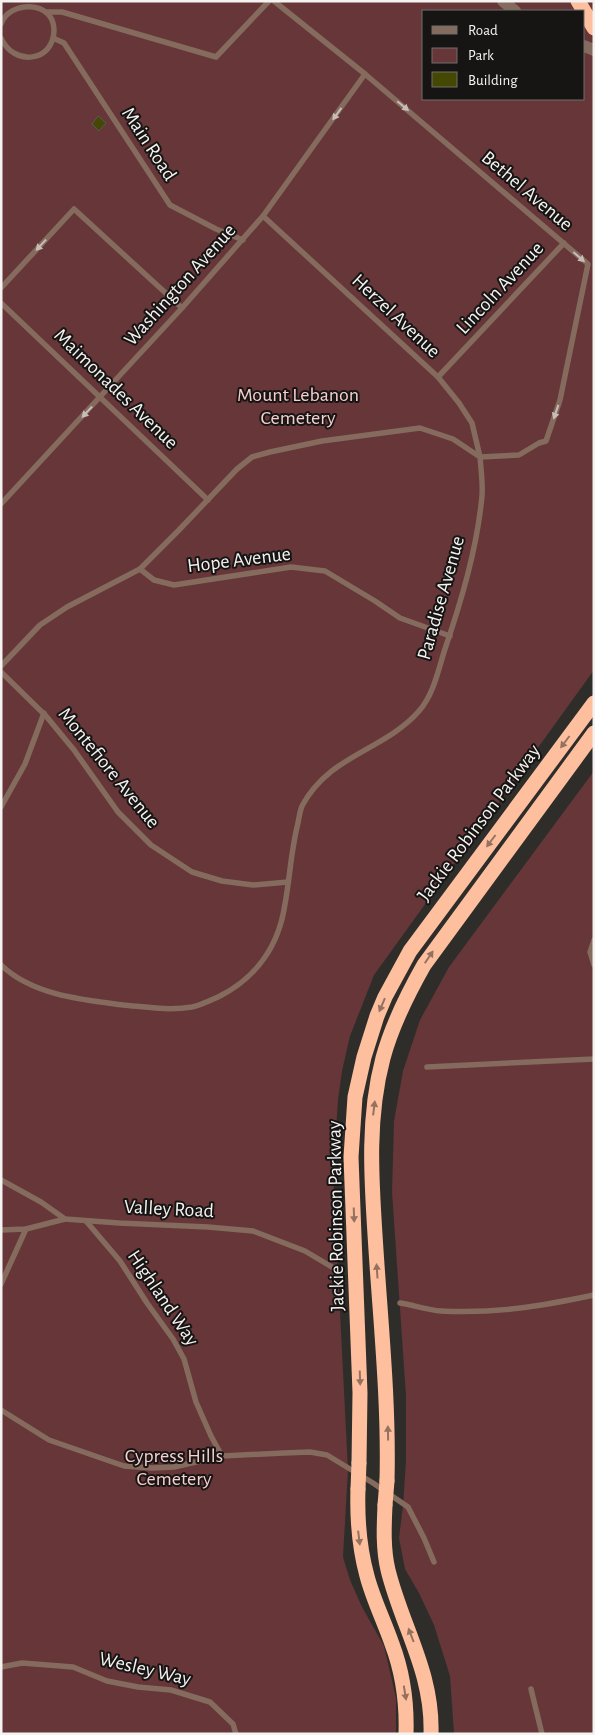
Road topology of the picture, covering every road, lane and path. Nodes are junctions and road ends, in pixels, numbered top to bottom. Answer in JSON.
{"nodes":[{"id":1,"x":269,"y":1,"type":"edge"},
{"id":2,"x":274,"y":1,"type":"edge"},
{"id":3,"x":502,"y":1,"type":"edge"},
{"id":4,"x":32,"y":3,"type":"edge"},
{"id":5,"x":514,"y":10,"type":"edge"},
{"id":6,"x":46,"y":12,"type":"junction"},
{"id":7,"x":585,"y":13,"type":"edge"},
{"id":8,"x":1,"y":24,"type":"edge"},
{"id":9,"x":593,"y":26,"type":"edge"},
{"id":10,"x":1,"y":38,"type":"edge"},
{"id":11,"x":53,"y":38,"type":"junction"},
{"id":12,"x":366,"y":74,"type":"junction"},
{"id":13,"x":263,"y":216,"type":"junction"},
{"id":14,"x":243,"y":240,"type":"junction"},
{"id":15,"x":564,"y":243,"type":"junction"},
{"id":16,"x":1,"y":288,"type":"edge"},
{"id":17,"x":1,"y":303,"type":"edge"},
{"id":18,"x":182,"y":308,"type":"junction"},
{"id":19,"x":438,"y":377,"type":"junction"},
{"id":20,"x":101,"y":397,"type":"junction"},
{"id":21,"x":480,"y":457,"type":"junction"},
{"id":22,"x":208,"y":500,"type":"junction"},
{"id":23,"x":1,"y":504,"type":"edge"},
{"id":24,"x":140,"y":569,"type":"junction"},
{"id":25,"x":450,"y":636,"type":"junction"},
{"id":26,"x":1,"y":666,"type":"edge"},
{"id":27,"x":1,"y":672,"type":"edge"},
{"id":28,"x":594,"y":703,"type":"edge"},
{"id":29,"x":44,"y":713,"type":"junction"},
{"id":30,"x":594,"y":733,"type":"edge"},
{"id":31,"x":1,"y":807,"type":"edge"},
{"id":32,"x":288,"y":882,"type":"junction"},
{"id":33,"x":594,"y":940,"type":"edge"},
{"id":34,"x":1,"y":965,"type":"edge"},
{"id":35,"x":594,"y":966,"type":"edge"},
{"id":36,"x":594,"y":1059,"type":"edge"},
{"id":37,"x":426,"y":1067,"type":"dead end"},
{"id":38,"x":1,"y":1180,"type":"edge"},
{"id":39,"x":65,"y":1219,"type":"junction"},
{"id":40,"x":86,"y":1220,"type":"junction"},
{"id":41,"x":26,"y":1229,"type":"junction"},
{"id":42,"x":1,"y":1230,"type":"edge"},
{"id":43,"x":338,"y":1270,"type":"dead end"},
{"id":44,"x":1,"y":1284,"type":"edge"},
{"id":45,"x":594,"y":1295,"type":"edge"},
{"id":46,"x":400,"y":1303,"type":"dead end"},
{"id":47,"x":1,"y":1410,"type":"edge"},
{"id":48,"x":222,"y":1456,"type":"junction"},
{"id":49,"x":380,"y":1482,"type":"junction"},
{"id":50,"x":434,"y":1562,"type":"dead end"},
{"id":51,"x":1,"y":1667,"type":"edge"},
{"id":52,"x":531,"y":1689,"type":"dead end"},
{"id":53,"x":236,"y":1734,"type":"edge"},
{"id":54,"x":406,"y":1734,"type":"edge"},
{"id":55,"x":431,"y":1734,"type":"edge"},
{"id":56,"x":542,"y":1734,"type":"edge"}],
"edges":[{"from":1,"to":6,"type":"lane"},
{"from":2,"to":12,"type":"lane","name":"Bethel Avenue"},
{"from":3,"to":5,"type":"street"},
{"from":4,"to":6,"type":"lane"},
{"from":4,"to":8,"type":"lane"},
{"from":6,"to":11,"type":"lane"},
{"from":7,"to":9,"type":"highway"},
{"from":10,"to":11,"type":"lane"},
{"from":11,"to":14,"type":"lane","name":"Main Road"},
{"from":12,"to":13,"type":"lane","name":"Washington Avenue","one_way":true},
{"from":12,"to":15,"type":"lane","name":"Bethel Avenue","one_way":true},
{"from":13,"to":14,"type":"lane","name":"Washington Avenue"},
{"from":13,"to":19,"type":"lane","name":"Herzel Avenue"},
{"from":14,"to":18,"type":"lane","name":"Washington Avenue"},
{"from":15,"to":19,"type":"lane","name":"Lincoln Avenue"},
{"from":15,"to":21,"type":"lane","name":"Bethel Avenue","one_way":true},
{"from":18,"to":16,"type":"lane","one_way":true},
{"from":17,"to":20,"type":"lane","name":"Maimonades Avenue"},
{"from":18,"to":20,"type":"lane","name":"Washington Avenue"},
{"from":19,"to":21,"type":"lane","name":"Herzel Avenue"},
{"from":20,"to":22,"type":"lane","name":"Maimonades Avenue"},
{"from":20,"to":23,"type":"lane","name":"Washington Avenue","one_way":true},
{"from":21,"to":22,"type":"lane"},
{"from":21,"to":25,"type":"lane","name":"Paradise Avenue"},
{"from":22,"to":24,"type":"lane"},
{"from":24,"to":25,"type":"lane","name":"Hope Avenue"},
{"from":24,"to":26,"type":"lane"},
{"from":25,"to":32,"type":"lane","name":"Paradise Avenue"},
{"from":27,"to":29,"type":"lane","name":"Montefiore Avenue"},
{"from":28,"to":54,"type":"highway","name":"Jackie Robinson Parkway","one_way":true,"bridge":true},
{"from":29,"to":31,"type":"lane"},
{"from":29,"to":32,"type":"lane","name":"Montefiore Avenue"},
{"from":49,"to":30,"type":"highway","name":"Jackie Robinson Parkway","one_way":true},
{"from":32,"to":34,"type":"lane","name":"Paradise Avenue"},
{"from":33,"to":35,"type":"lane"},
{"from":36,"to":37,"type":"lane"},
{"from":38,"to":39,"type":"lane"},
{"from":39,"to":40,"type":"lane","name":"Valley Road"},
{"from":39,"to":41,"type":"lane"},
{"from":40,"to":43,"type":"lane","name":"Valley Road"},
{"from":40,"to":48,"type":"lane","name":"Highland Way"},
{"from":41,"to":42,"type":"lane"},
{"from":41,"to":44,"type":"lane"},
{"from":45,"to":46,"type":"lane"},
{"from":47,"to":48,"type":"lane"},
{"from":48,"to":49,"type":"lane"},
{"from":49,"to":50,"type":"lane"},
{"from":55,"to":49,"type":"highway","name":"Jackie Robinson Parkway","one_way":true,"bridge":true},
{"from":51,"to":53,"type":"lane","name":"Wesley Way"},
{"from":52,"to":56,"type":"lane"}]}
